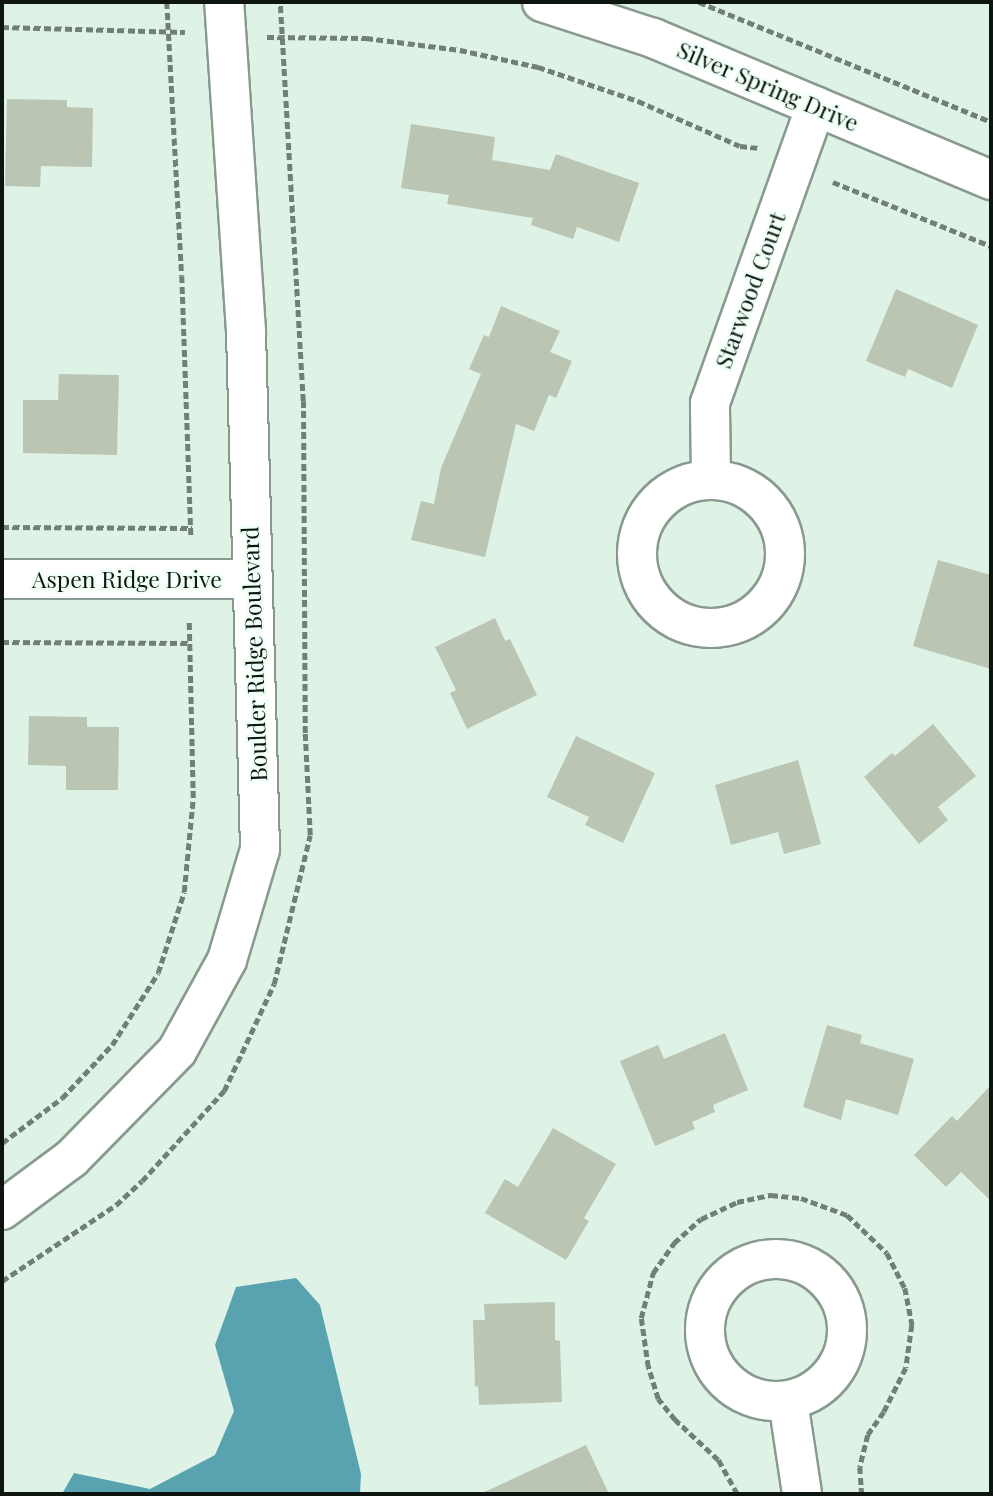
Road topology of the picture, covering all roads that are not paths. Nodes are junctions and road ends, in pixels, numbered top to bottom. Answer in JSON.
{"nodes":[{"id":1,"x":542,"y":2,"type":"edge"},
{"id":2,"x":225,"y":18,"type":"edge"},
{"id":3,"x":816,"y":106,"type":"junction"},
{"id":4,"x":991,"y":180,"type":"edge"},
{"id":5,"x":710,"y":479,"type":"dead end"},
{"id":6,"x":2,"y":579,"type":"edge"},
{"id":7,"x":252,"y":579,"type":"junction"},
{"id":8,"x":2,"y":1210,"type":"edge"},
{"id":9,"x":788,"y":1401,"type":"dead end"},
{"id":10,"x":802,"y":1494,"type":"edge"}],
"edges":[{"from":1,"to":3,"type":"street","name":"Silver Spring Drive"},
{"from":2,"to":7,"type":"street","name":"Boulder Ridge Boulevard"},
{"from":3,"to":4,"type":"street","name":"Silver Spring Drive"},
{"from":3,"to":5,"type":"street","name":"Starwood Court"},
{"from":6,"to":7,"type":"street","name":"Aspen Ridge Drive"},
{"from":7,"to":8,"type":"street","name":"Boulder Ridge Boulevard"},
{"from":9,"to":10,"type":"street"}]}
